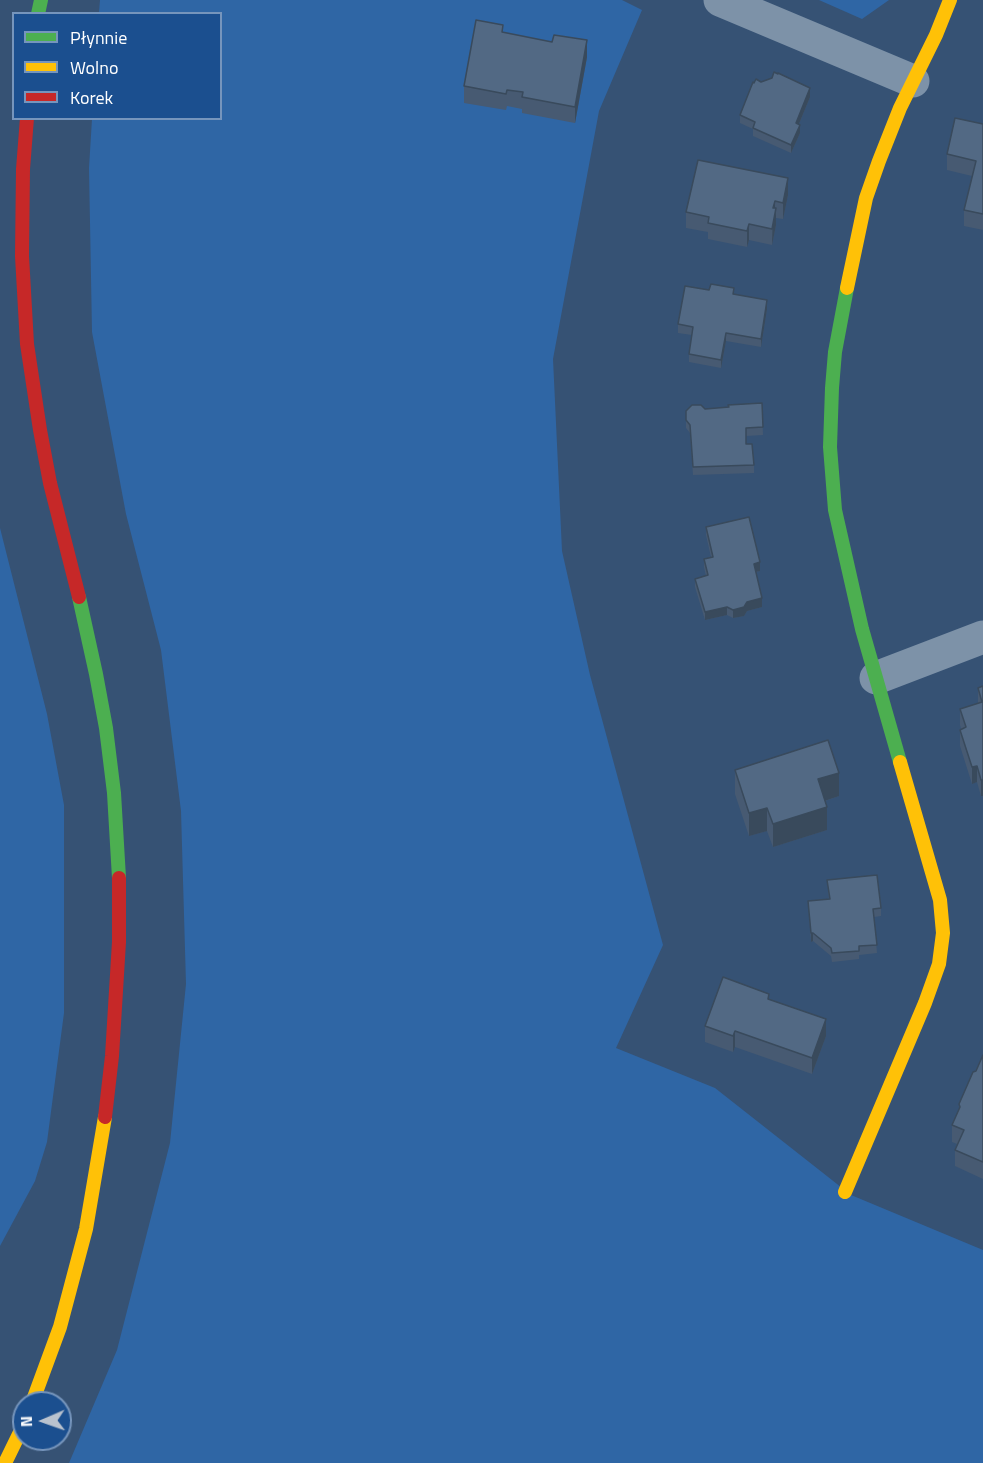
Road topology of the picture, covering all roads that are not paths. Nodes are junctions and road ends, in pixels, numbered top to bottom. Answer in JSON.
{"nodes":[{"id":1,"x":720,"y":0,"type":"edge"},
{"id":2,"x":950,"y":0,"type":"edge"},
{"id":3,"x":913,"y":81,"type":"junction"},
{"id":4,"x":27,"y":120,"type":"edge"},
{"id":5,"x":983,"y":637,"type":"edge"},
{"id":6,"x":876,"y":678,"type":"junction"},
{"id":7,"x":844,"y":1192,"type":"dead end"},
{"id":8,"x":36,"y":1391,"type":"edge"},
{"id":9,"x":12,"y":1449,"type":"edge"},
{"id":10,"x":5,"y":1463,"type":"edge"}],
"edges":[{"from":1,"to":3,"type":"street"},
{"from":2,"to":3,"type":"main road"},
{"from":3,"to":6,"type":"main road"},
{"from":4,"to":8,"type":"main road"},
{"from":5,"to":6,"type":"street"},
{"from":6,"to":7,"type":"main road"},
{"from":9,"to":10,"type":"main road"}]}
